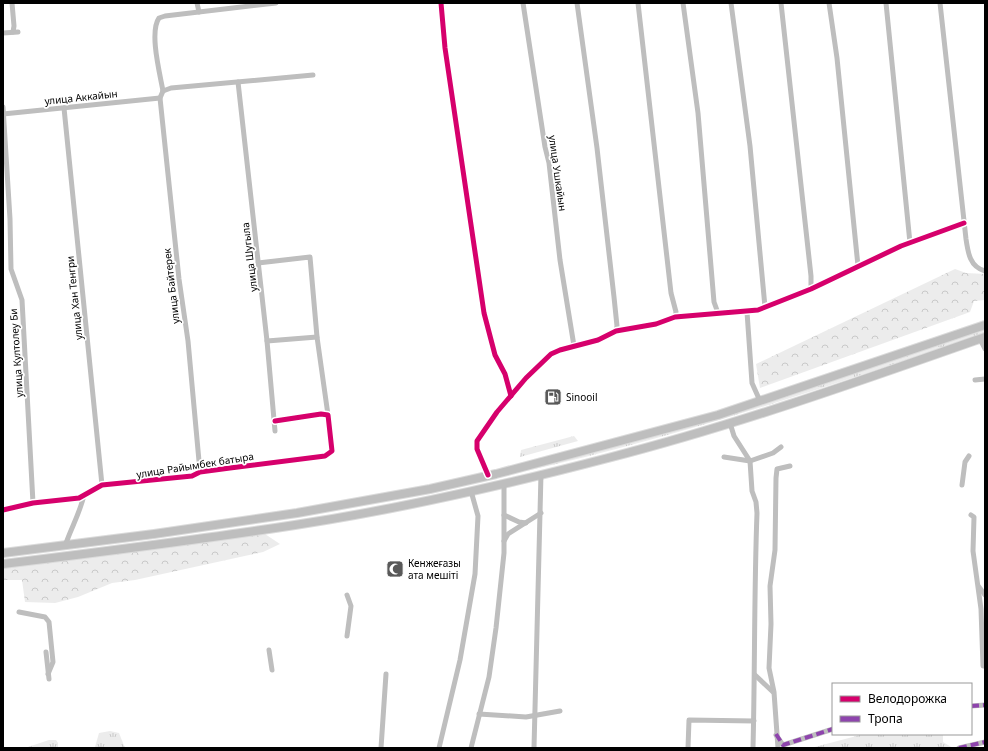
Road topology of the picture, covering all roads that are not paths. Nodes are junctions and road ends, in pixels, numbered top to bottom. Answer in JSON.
{"nodes":[{"id":1,"x":12,"y":3,"type":"edge"},
{"id":2,"x":197,"y":3,"type":"edge"},
{"id":3,"x":276,"y":3,"type":"edge"},
{"id":4,"x":441,"y":3,"type":"edge"},
{"id":5,"x":523,"y":3,"type":"edge"},
{"id":6,"x":577,"y":3,"type":"edge"},
{"id":7,"x":638,"y":3,"type":"edge"},
{"id":8,"x":683,"y":3,"type":"edge"},
{"id":9,"x":731,"y":3,"type":"edge"},
{"id":10,"x":781,"y":3,"type":"edge"},
{"id":11,"x":829,"y":3,"type":"edge"},
{"id":12,"x":886,"y":3,"type":"edge"},
{"id":13,"x":940,"y":3,"type":"edge"},
{"id":14,"x":199,"y":12,"type":"junction"},
{"id":15,"x":3,"y":33,"type":"edge"},
{"id":16,"x":313,"y":75,"type":"dead end"},
{"id":17,"x":238,"y":82,"type":"junction"},
{"id":18,"x":163,"y":91,"type":"junction"},
{"id":19,"x":160,"y":98,"type":"junction"},
{"id":20,"x":3,"y":107,"type":"edge"},
{"id":21,"x":64,"y":108,"type":"junction"},
{"id":22,"x":4,"y":114,"type":"edge"},
{"id":23,"x":5,"y":182,"type":"edge"},
{"id":24,"x":964,"y":223,"type":"junction"},
{"id":25,"x":910,"y":243,"type":"junction"},
{"id":26,"x":258,"y":263,"type":"junction"},
{"id":27,"x":858,"y":266,"type":"junction"},
{"id":28,"x":985,"y":271,"type":"edge"},
{"id":29,"x":811,"y":289,"type":"junction"},
{"id":30,"x":764,"y":307,"type":"junction"},
{"id":31,"x":747,"y":312,"type":"junction"},
{"id":32,"x":718,"y":313,"type":"junction"},
{"id":33,"x":675,"y":317,"type":"junction"},
{"id":34,"x":985,"y":325,"type":"edge"},
{"id":35,"x":616,"y":331,"type":"junction"},
{"id":36,"x":317,"y":337,"type":"junction"},
{"id":37,"x":983,"y":338,"type":"edge"},
{"id":38,"x":267,"y":341,"type":"junction"},
{"id":39,"x":574,"y":346,"type":"junction"},
{"id":40,"x":985,"y":349,"type":"edge"},
{"id":41,"x":985,"y":379,"type":"edge"},
{"id":42,"x":975,"y":380,"type":"dead end"},
{"id":43,"x":511,"y":396,"type":"junction"},
{"id":44,"x":760,"y":401,"type":"junction"},
{"id":45,"x":328,"y":415,"type":"junction"},
{"id":46,"x":275,"y":421,"type":"junction"},
{"id":47,"x":730,"y":424,"type":"junction"},
{"id":48,"x":275,"y":431,"type":"dead end"},
{"id":49,"x":781,"y":447,"type":"dead end"},
{"id":50,"x":968,"y":456,"type":"dead end"},
{"id":51,"x":724,"y":457,"type":"dead end"},
{"id":52,"x":750,"y":461,"type":"junction"},
{"id":53,"x":790,"y":466,"type":"dead end"},
{"id":54,"x":200,"y":472,"type":"junction"},
{"id":55,"x":492,"y":474,"type":"junction"},
{"id":56,"x":541,"y":474,"type":"junction"},
{"id":57,"x":501,"y":483,"type":"junction"},
{"id":58,"x":102,"y":485,"type":"junction"},
{"id":59,"x":962,"y":485,"type":"dead end"},
{"id":60,"x":471,"y":491,"type":"junction"},
{"id":61,"x":84,"y":495,"type":"junction"},
{"id":62,"x":33,"y":503,"type":"junction"},
{"id":63,"x":3,"y":510,"type":"edge"},
{"id":64,"x":541,"y":513,"type":"junction"},
{"id":65,"x":504,"y":515,"type":"junction"},
{"id":66,"x":971,"y":515,"type":"dead end"},
{"id":67,"x":527,"y":522,"type":"junction"},
{"id":68,"x":504,"y":542,"type":"junction"},
{"id":69,"x":64,"y":546,"type":"junction"},
{"id":70,"x":3,"y":553,"type":"edge"},
{"id":71,"x":3,"y":564,"type":"edge"},
{"id":72,"x":977,"y":584,"type":"junction"},
{"id":73,"x":985,"y":588,"type":"edge"},
{"id":74,"x":347,"y":595,"type":"dead end"},
{"id":75,"x":985,"y":595,"type":"edge"},
{"id":76,"x":19,"y":612,"type":"dead end"},
{"id":77,"x":347,"y":636,"type":"dead end"},
{"id":78,"x":269,"y":650,"type":"dead end"},
{"id":79,"x":46,"y":652,"type":"dead end"},
{"id":80,"x":983,"y":666,"type":"dead end"},
{"id":81,"x":272,"y":670,"type":"dead end"},
{"id":82,"x":48,"y":674,"type":"junction"},
{"id":83,"x":386,"y":674,"type":"dead end"},
{"id":84,"x":755,"y":675,"type":"junction"},
{"id":85,"x":49,"y":680,"type":"dead end"},
{"id":86,"x":774,"y":692,"type":"junction"},
{"id":87,"x":985,"y":705,"type":"edge"},
{"id":88,"x":972,"y":706,"type":"edge"},
{"id":89,"x":560,"y":710,"type":"dead end"},
{"id":90,"x":479,"y":714,"type":"junction"},
{"id":91,"x":535,"y":714,"type":"junction"},
{"id":92,"x":754,"y":721,"type":"junction"},
{"id":93,"x":832,"y":729,"type":"edge"},
{"id":94,"x":776,"y":734,"type":"junction"},
{"id":95,"x":985,"y":742,"type":"edge"},
{"id":96,"x":381,"y":748,"type":"edge"},
{"id":97,"x":439,"y":748,"type":"edge"},
{"id":98,"x":471,"y":748,"type":"edge"},
{"id":99,"x":534,"y":748,"type":"edge"},
{"id":100,"x":688,"y":748,"type":"edge"},
{"id":101,"x":753,"y":748,"type":"edge"},
{"id":102,"x":778,"y":748,"type":"edge"},
{"id":103,"x":958,"y":748,"type":"edge"}],
"edges":[{"from":1,"to":15,"type":"street"},
{"from":2,"to":14,"type":"street"},
{"from":3,"to":14,"type":"street"},
{"from":4,"to":43,"type":"street"},
{"from":5,"to":39,"type":"street","name":"улица Ушкайын"},
{"from":6,"to":35,"type":"street"},
{"from":7,"to":33,"type":"street"},
{"from":8,"to":32,"type":"street"},
{"from":9,"to":30,"type":"street"},
{"from":10,"to":29,"type":"street"},
{"from":11,"to":27,"type":"street"},
{"from":12,"to":25,"type":"street"},
{"from":13,"to":24,"type":"street"},
{"from":14,"to":18,"type":"street"},
{"from":16,"to":17,"type":"street"},
{"from":17,"to":18,"type":"street"},
{"from":17,"to":26,"type":"street","name":"улица Шугыла"},
{"from":18,"to":19,"type":"street"},
{"from":19,"to":21,"type":"street","name":"улица Аккайын"},
{"from":19,"to":54,"type":"street","name":"улица Байтерек"},
{"from":20,"to":22,"type":"street","name":"улица Култолеу Би"},
{"from":21,"to":22,"type":"street","name":"улица Аккайын"},
{"from":21,"to":58,"type":"street","name":"улица Хан Тенгри"},
{"from":22,"to":23,"type":"street","name":"улица Култолеу Би"},
{"from":23,"to":62,"type":"street","name":"улица Култолеу Би"},
{"from":24,"to":25,"type":"street"},
{"from":24,"to":28,"type":"street"},
{"from":25,"to":27,"type":"street"},
{"from":26,"to":36,"type":"street"},
{"from":26,"to":38,"type":"street","name":"улица Шугыла"},
{"from":27,"to":29,"type":"street"},
{"from":29,"to":30,"type":"street"},
{"from":30,"to":31,"type":"street"},
{"from":31,"to":32,"type":"street"},
{"from":31,"to":44,"type":"street"},
{"from":32,"to":33,"type":"street"},
{"from":33,"to":35,"type":"street"},
{"from":34,"to":44,"type":"highway"},
{"from":35,"to":39,"type":"street"},
{"from":36,"to":38,"type":"street"},
{"from":36,"to":45,"type":"street"},
{"from":37,"to":40,"type":"street"},
{"from":37,"to":47,"type":"highway"},
{"from":38,"to":46,"type":"street","name":"улица Шугыла"},
{"from":39,"to":43,"type":"street"},
{"from":41,"to":42,"type":"street"},
{"from":43,"to":55,"type":"street"},
{"from":44,"to":55,"type":"highway"},
{"from":45,"to":46,"type":"street"},
{"from":45,"to":54,"type":"street","name":"улица Райымбек батыра"},
{"from":46,"to":48,"type":"street","name":"улица Шугыла"},
{"from":47,"to":52,"type":"street"},
{"from":47,"to":56,"type":"highway"},
{"from":49,"to":52,"type":"street"},
{"from":50,"to":59,"type":"street"},
{"from":51,"to":52,"type":"street"},
{"from":52,"to":84,"type":"street"},
{"from":53,"to":86,"type":"street"},
{"from":54,"to":58,"type":"street","name":"улица Райымбек батыра"},
{"from":55,"to":57,"type":"highway"},
{"from":55,"to":69,"type":"highway"},
{"from":56,"to":57,"type":"highway"},
{"from":56,"to":64,"type":"street"},
{"from":57,"to":60,"type":"highway"},
{"from":57,"to":65,"type":"street"},
{"from":58,"to":61,"type":"street","name":"улица Райымбек батыра"},
{"from":60,"to":71,"type":"highway"},
{"from":60,"to":97,"type":"street"},
{"from":61,"to":62,"type":"street","name":"улица Райымбек батыра"},
{"from":61,"to":69,"type":"street"},
{"from":62,"to":63,"type":"street","name":"улица Райымбек батыра"},
{"from":64,"to":67,"type":"street"},
{"from":64,"to":91,"type":"street"},
{"from":65,"to":67,"type":"street"},
{"from":65,"to":68,"type":"street"},
{"from":66,"to":72,"type":"street"},
{"from":67,"to":68,"type":"street"},
{"from":68,"to":90,"type":"street"},
{"from":69,"to":70,"type":"highway"},
{"from":72,"to":73,"type":"street"},
{"from":72,"to":75,"type":"street"},
{"from":72,"to":80,"type":"street"},
{"from":74,"to":77,"type":"street"},
{"from":76,"to":82,"type":"street"},
{"from":78,"to":81,"type":"street"},
{"from":79,"to":82,"type":"street"},
{"from":82,"to":85,"type":"street"},
{"from":83,"to":96,"type":"street"},
{"from":84,"to":86,"type":"street"},
{"from":84,"to":92,"type":"street"},
{"from":86,"to":94,"type":"street"},
{"from":87,"to":88,"type":"street"},
{"from":89,"to":91,"type":"street"},
{"from":90,"to":91,"type":"street"},
{"from":90,"to":98,"type":"street"},
{"from":91,"to":99,"type":"street"},
{"from":92,"to":100,"type":"street"},
{"from":92,"to":101,"type":"street"},
{"from":93,"to":94,"type":"street"},
{"from":94,"to":102,"type":"street"},
{"from":95,"to":103,"type":"street"}]}
